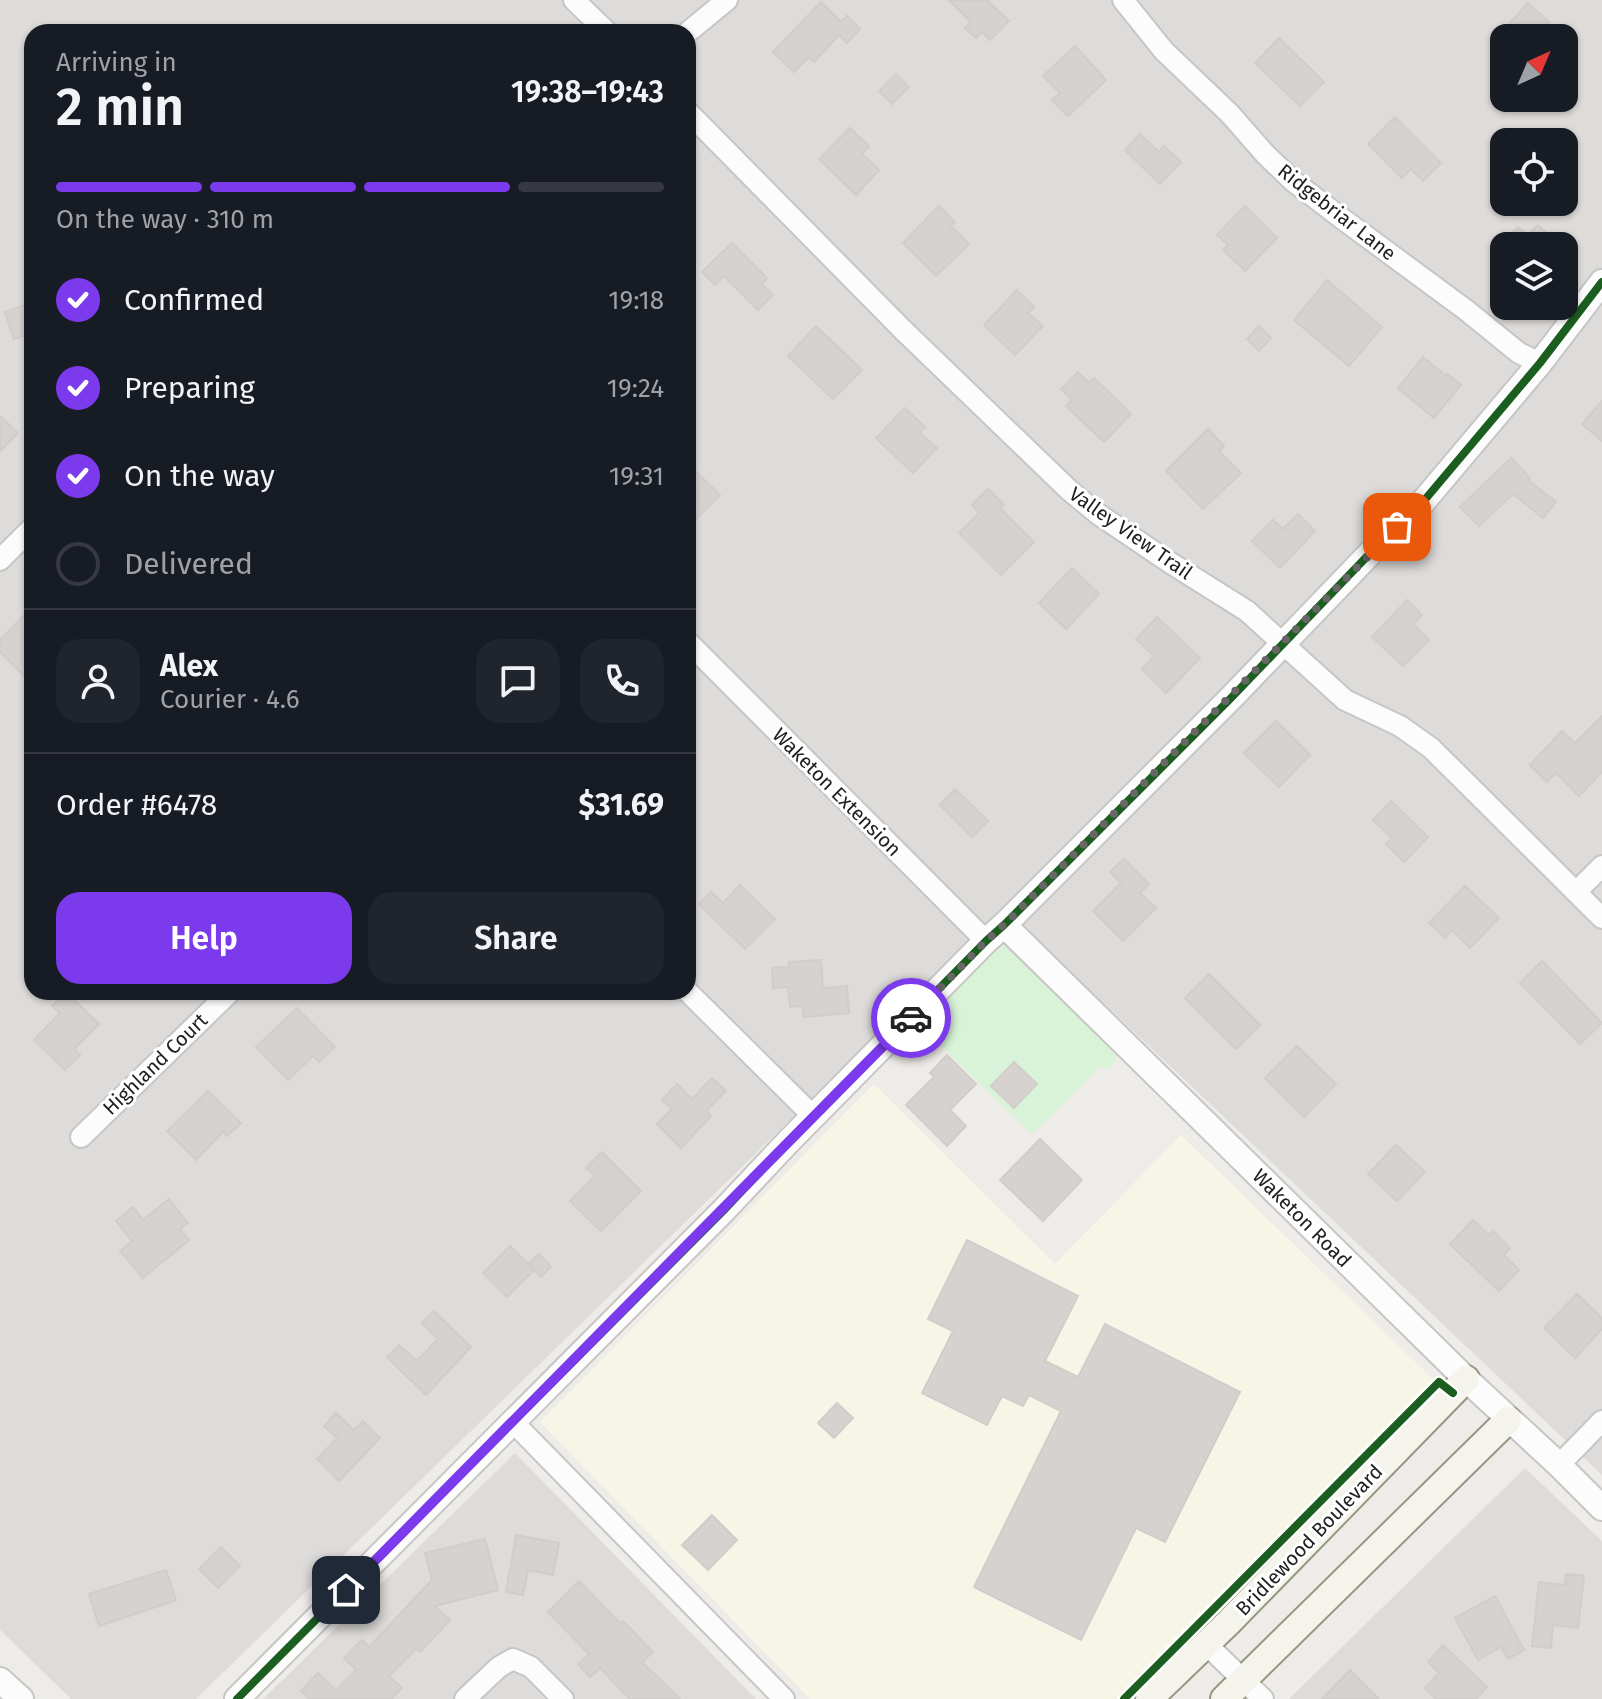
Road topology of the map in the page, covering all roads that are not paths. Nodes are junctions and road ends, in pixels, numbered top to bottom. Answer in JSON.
{"nodes":[{"id":1,"x":574,"y":0,"type":"edge"},
{"id":2,"x":727,"y":0,"type":"edge"},
{"id":3,"x":1123,"y":0,"type":"edge"},
{"id":4,"x":599,"y":24,"type":"edge"},
{"id":5,"x":696,"y":25,"type":"edge"},
{"id":6,"x":696,"y":120,"type":"edge"},
{"id":7,"x":1602,"y":282,"type":"edge"},
{"id":8,"x":1540,"y":363,"type":"junction"},
{"id":9,"x":24,"y":536,"type":"edge"},
{"id":10,"x":0,"y":560,"type":"edge"},
{"id":11,"x":1282,"y":644,"type":"junction"},
{"id":12,"x":696,"y":650,"type":"edge"},
{"id":13,"x":1602,"y":866,"type":"edge"},
{"id":14,"x":1576,"y":892,"type":"junction"},
{"id":15,"x":1602,"y":918,"type":"edge"},
{"id":16,"x":995,"y":933,"type":"junction"},
{"id":17,"x":222,"y":1000,"type":"edge"},
{"id":18,"x":696,"y":1000,"type":"edge"},
{"id":19,"x":813,"y":1116,"type":"junction"},
{"id":20,"x":81,"y":1137,"type":"dead end"},
{"id":21,"x":1466,"y":1379,"type":"junction"},
{"id":22,"x":1508,"y":1420,"type":"junction"},
{"id":23,"x":1602,"y":1421,"type":"edge"},
{"id":24,"x":513,"y":1422,"type":"junction"},
{"id":25,"x":1559,"y":1465,"type":"junction"},
{"id":26,"x":1602,"y":1508,"type":"edge"},
{"id":27,"x":1206,"y":1644,"type":"junction"},
{"id":28,"x":0,"y":1680,"type":"edge"},
{"id":29,"x":1234,"y":1690,"type":"edge"},
{"id":30,"x":21,"y":1699,"type":"edge"},
{"id":31,"x":237,"y":1699,"type":"edge"},
{"id":32,"x":465,"y":1699,"type":"edge"},
{"id":33,"x":563,"y":1699,"type":"edge"},
{"id":34,"x":784,"y":1699,"type":"edge"},
{"id":35,"x":1149,"y":1699,"type":"edge"},
{"id":36,"x":1263,"y":1699,"type":"edge"}],
"edges":[{"from":1,"to":4,"type":"street"},
{"from":2,"to":5,"type":"street"},
{"from":3,"to":8,"type":"street","name":"Ridgebriar Lane"},
{"from":6,"to":11,"type":"street","name":"Valley View Trail"},
{"from":7,"to":8,"type":"street"},
{"from":8,"to":11,"type":"street"},
{"from":9,"to":10,"type":"street"},
{"from":11,"to":14,"type":"street","name":"Valley View Trail"},
{"from":11,"to":16,"type":"street"},
{"from":12,"to":16,"type":"street","name":"Waketon Extension"},
{"from":13,"to":14,"type":"street"},
{"from":14,"to":15,"type":"street","name":"Valley View Trail"},
{"from":16,"to":19,"type":"street"},
{"from":16,"to":21,"type":"street","name":"Waketon Road"},
{"from":17,"to":20,"type":"street","name":"Highland Court"},
{"from":18,"to":19,"type":"street"},
{"from":19,"to":24,"type":"street"},
{"from":21,"to":22,"type":"street","name":"Waketon Road"},
{"from":21,"to":27,"type":"main road","name":"Bridlewood Boulevard"},
{"from":22,"to":25,"type":"street","name":"Waketon Road"},
{"from":22,"to":29,"type":"main road"},
{"from":23,"to":25,"type":"street"},
{"from":24,"to":31,"type":"street"},
{"from":24,"to":34,"type":"street"},
{"from":25,"to":26,"type":"street","name":"Waketon Road"},
{"from":27,"to":29,"type":"street"},
{"from":27,"to":35,"type":"main road","name":"Bridlewood Boulevard"},
{"from":28,"to":30,"type":"street"},
{"from":29,"to":36,"type":"street"},
{"from":32,"to":33,"type":"street"}]}
